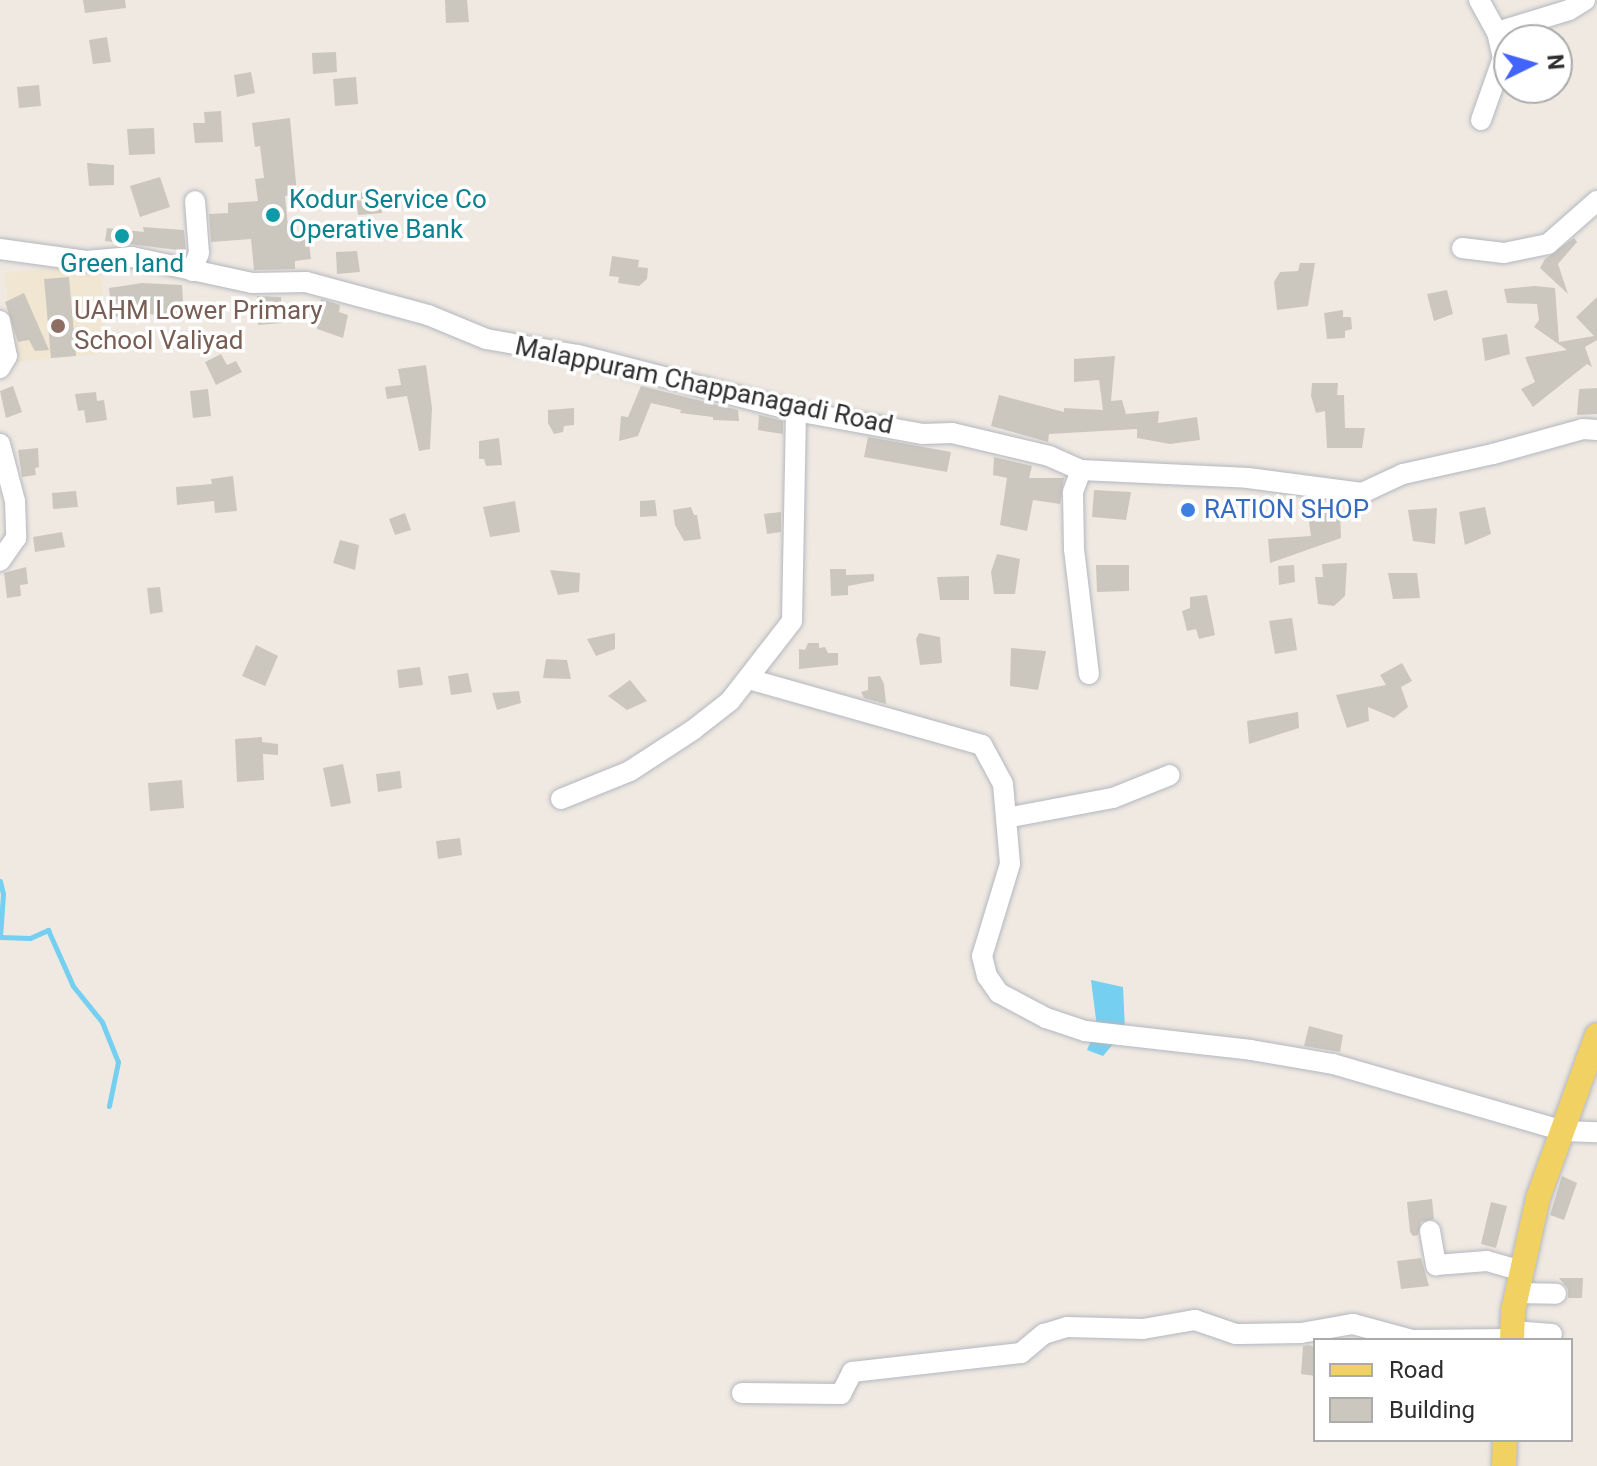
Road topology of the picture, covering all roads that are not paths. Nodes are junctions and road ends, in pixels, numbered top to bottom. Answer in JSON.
{"nodes":[{"id":1,"x":1479,"y":0,"type":"edge"},
{"id":2,"x":1585,"y":0,"type":"edge"},
{"id":3,"x":1523,"y":24,"type":"edge"},
{"id":4,"x":1493,"y":25,"type":"edge"},
{"id":5,"x":1493,"y":86,"type":"edge"},
{"id":6,"x":1481,"y":120,"type":"dead end"},
{"id":7,"x":195,"y":201,"type":"dead end"},
{"id":8,"x":1597,"y":201,"type":"edge"},
{"id":9,"x":1462,"y":248,"type":"dead end"},
{"id":10,"x":0,"y":249,"type":"edge"},
{"id":11,"x":192,"y":271,"type":"junction"},
{"id":12,"x":0,"y":321,"type":"edge"},
{"id":13,"x":0,"y":368,"type":"edge"},
{"id":14,"x":796,"y":411,"type":"junction"},
{"id":15,"x":1597,"y":430,"type":"edge"},
{"id":16,"x":0,"y":444,"type":"edge"},
{"id":17,"x":1081,"y":470,"type":"junction"},
{"id":18,"x":0,"y":561,"type":"edge"},
{"id":19,"x":1089,"y":674,"type":"dead end"},
{"id":20,"x":749,"y":679,"type":"junction"},
{"id":21,"x":1170,"y":775,"type":"dead end"},
{"id":22,"x":561,"y":799,"type":"dead end"},
{"id":23,"x":1006,"y":818,"type":"junction"},
{"id":24,"x":1597,"y":1035,"type":"edge"},
{"id":25,"x":1563,"y":1131,"type":"junction"},
{"id":26,"x":1597,"y":1132,"type":"edge"},
{"id":27,"x":1430,"y":1231,"type":"dead end"},
{"id":28,"x":1520,"y":1282,"type":"junction"},
{"id":29,"x":1556,"y":1294,"type":"dead end"},
{"id":30,"x":1552,"y":1334,"type":"dead end"},
{"id":31,"x":1512,"y":1337,"type":"edge"},
{"id":32,"x":1405,"y":1338,"type":"edge"},
{"id":33,"x":1479,"y":1338,"type":"edge"},
{"id":34,"x":742,"y":1393,"type":"dead end"},
{"id":35,"x":1505,"y":1442,"type":"edge"},
{"id":36,"x":1504,"y":1466,"type":"edge"}],
"edges":[{"from":1,"to":4,"type":"street"},
{"from":2,"to":3,"type":"street"},
{"from":5,"to":6,"type":"street"},
{"from":7,"to":11,"type":"street"},
{"from":8,"to":9,"type":"street"},
{"from":10,"to":11,"type":"street","name":"Malappuram Chappanagadi Road"},
{"from":11,"to":14,"type":"street","name":"Malappuram Chappanagadi Road"},
{"from":12,"to":13,"type":"street"},
{"from":14,"to":17,"type":"street","name":"Malappuram Chappanagadi Road"},
{"from":14,"to":20,"type":"street"},
{"from":15,"to":17,"type":"street","name":"Malappuram Chappanagadi Road"},
{"from":16,"to":18,"type":"street"},
{"from":17,"to":19,"type":"street"},
{"from":20,"to":22,"type":"street"},
{"from":20,"to":23,"type":"street"},
{"from":21,"to":23,"type":"street"},
{"from":23,"to":25,"type":"street"},
{"from":24,"to":25,"type":"main road"},
{"from":25,"to":26,"type":"street"},
{"from":25,"to":28,"type":"main road"},
{"from":27,"to":28,"type":"street"},
{"from":28,"to":29,"type":"street"},
{"from":28,"to":31,"type":"main road"},
{"from":30,"to":31,"type":"street"},
{"from":31,"to":33,"type":"street"},
{"from":32,"to":34,"type":"street"},
{"from":35,"to":36,"type":"main road"}]}
